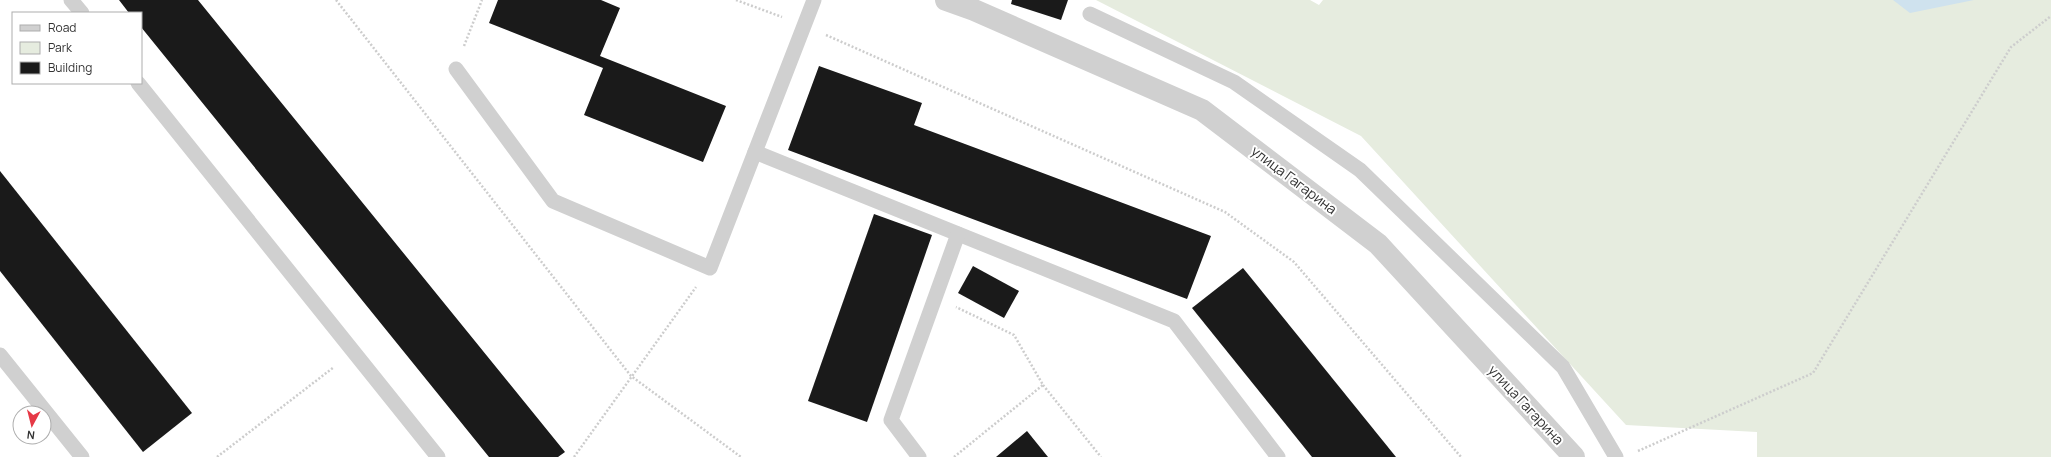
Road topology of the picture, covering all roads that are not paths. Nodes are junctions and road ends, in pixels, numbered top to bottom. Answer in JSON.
{"nodes":[{"id":1,"x":71,"y":0,"type":"edge"},
{"id":2,"x":814,"y":0,"type":"edge"},
{"id":3,"x":946,"y":0,"type":"edge"},
{"id":4,"x":81,"y":12,"type":"edge"},
{"id":5,"x":1090,"y":14,"type":"dead end"},
{"id":6,"x":456,"y":69,"type":"road end"},
{"id":7,"x":139,"y":84,"type":"edge"},
{"id":8,"x":755,"y":152,"type":"junction"},
{"id":9,"x":958,"y":234,"type":"junction"},
{"id":10,"x":0,"y":354,"type":"edge"},
{"id":11,"x":82,"y":457,"type":"edge"},
{"id":12,"x":438,"y":457,"type":"edge"},
{"id":13,"x":919,"y":457,"type":"edge"},
{"id":14,"x":1278,"y":457,"type":"edge"},
{"id":15,"x":1574,"y":457,"type":"edge"},
{"id":16,"x":1616,"y":457,"type":"edge"}],
"edges":[{"from":1,"to":4,"type":"lane"},
{"from":2,"to":8,"type":"lane"},
{"from":3,"to":15,"type":"street","name":"улица Гагарина"},
{"from":5,"to":16,"type":"lane"},
{"from":6,"to":8,"type":"lane"},
{"from":7,"to":12,"type":"lane"},
{"from":8,"to":9,"type":"lane"},
{"from":9,"to":13,"type":"lane"},
{"from":9,"to":14,"type":"lane"},
{"from":10,"to":11,"type":"lane"}]}
